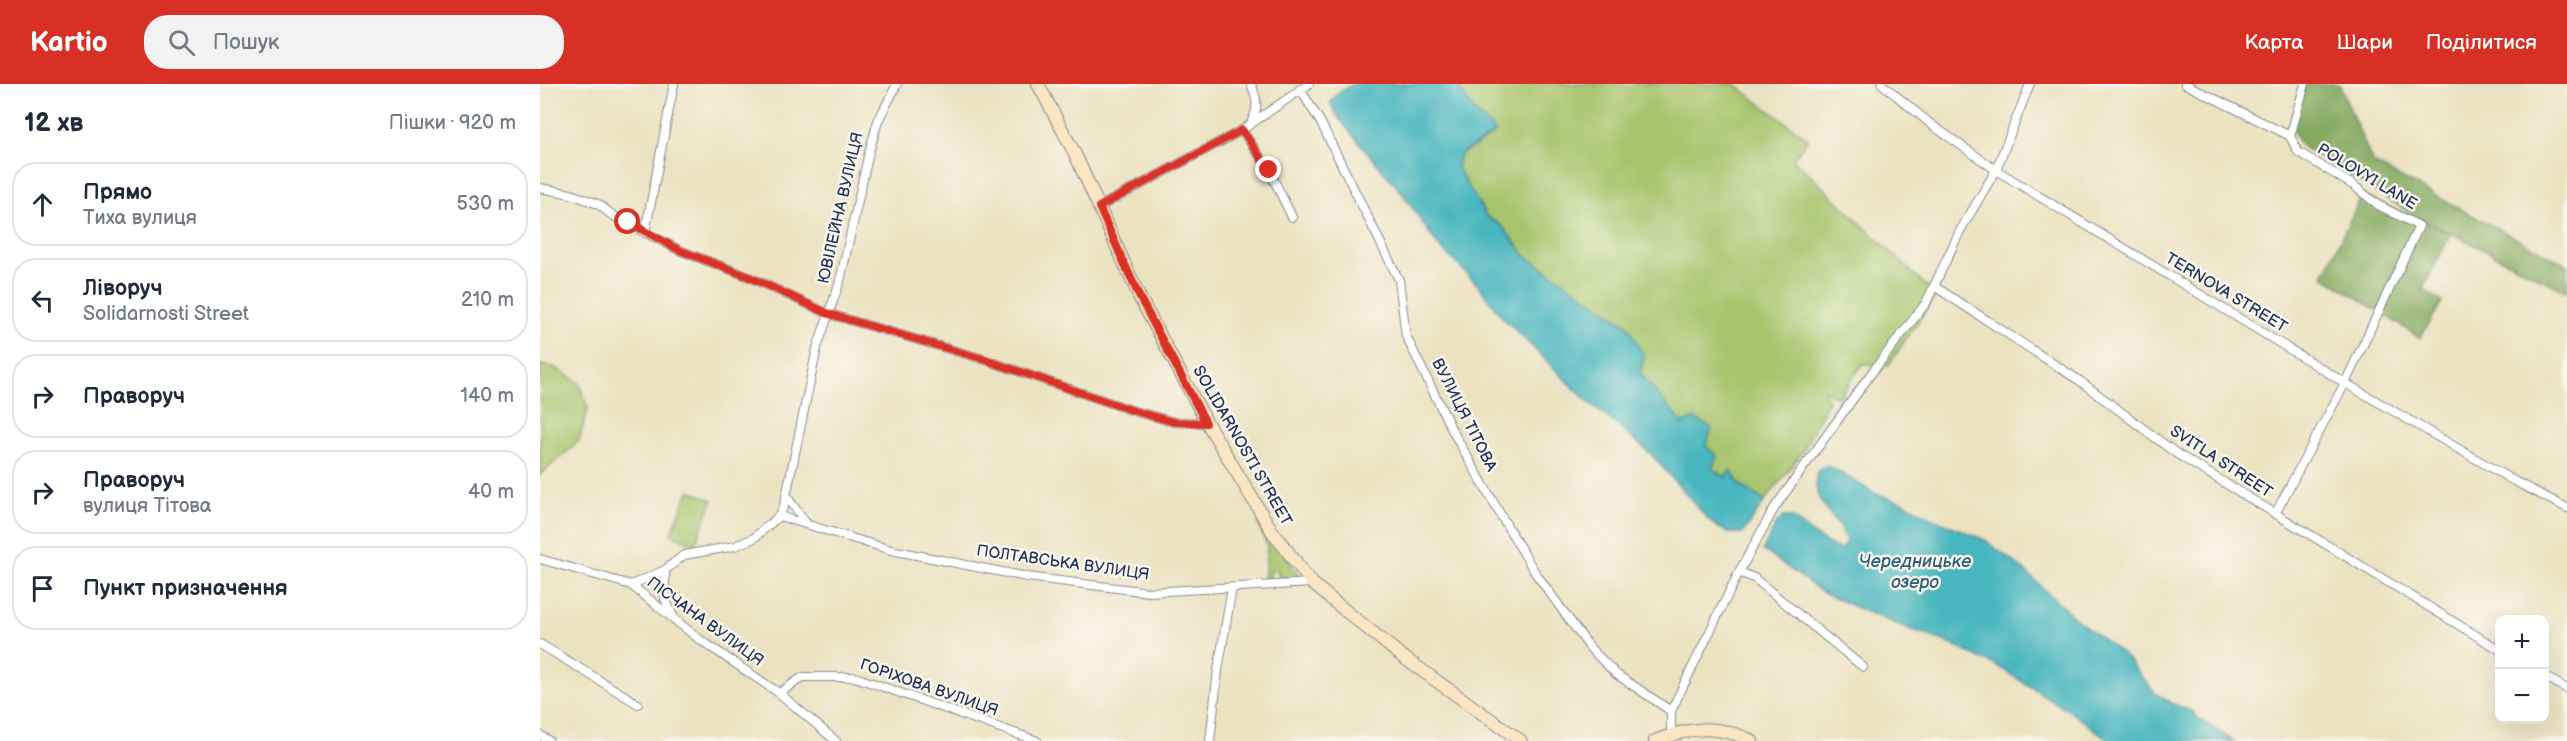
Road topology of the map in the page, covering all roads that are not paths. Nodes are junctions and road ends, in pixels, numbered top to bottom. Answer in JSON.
{"nodes":[{"id":1,"x":674,"y":84,"type":"edge"},
{"id":2,"x":897,"y":84,"type":"edge"},
{"id":3,"x":1038,"y":84,"type":"edge"},
{"id":4,"x":1251,"y":84,"type":"edge"},
{"id":5,"x":1309,"y":84,"type":"edge"},
{"id":6,"x":1882,"y":84,"type":"edge"},
{"id":7,"x":2030,"y":84,"type":"edge"},
{"id":8,"x":2185,"y":84,"type":"edge"},
{"id":9,"x":2305,"y":84,"type":"edge"},
{"id":10,"x":1300,"y":89,"type":"junction"},
{"id":11,"x":1250,"y":124,"type":"junction"},
{"id":12,"x":1242,"y":130,"type":"junction"},
{"id":13,"x":2290,"y":136,"type":"junction"},
{"id":14,"x":1996,"y":170,"type":"junction"},
{"id":15,"x":540,"y":188,"type":"edge"},
{"id":16,"x":1099,"y":207,"type":"junction"},
{"id":17,"x":1292,"y":217,"type":"dead end"},
{"id":18,"x":645,"y":233,"type":"junction"},
{"id":19,"x":1934,"y":286,"type":"junction"},
{"id":20,"x":829,"y":314,"type":"junction"},
{"id":21,"x":2345,"y":383,"type":"junction"},
{"id":22,"x":1206,"y":423,"type":"junction"},
{"id":23,"x":787,"y":497,"type":"junction"},
{"id":24,"x":2567,"y":508,"type":"edge"},
{"id":25,"x":2275,"y":514,"type":"junction"},
{"id":26,"x":779,"y":516,"type":"junction"},
{"id":27,"x":807,"y":524,"type":"junction"},
{"id":28,"x":540,"y":559,"type":"edge"},
{"id":29,"x":665,"y":570,"type":"junction"},
{"id":30,"x":1739,"y":572,"type":"junction"},
{"id":31,"x":1312,"y":583,"type":"junction"},
{"id":32,"x":631,"y":585,"type":"junction"},
{"id":33,"x":1232,"y":588,"type":"junction"},
{"id":34,"x":675,"y":618,"type":"junction"},
{"id":35,"x":540,"y":644,"type":"edge"},
{"id":36,"x":2495,"y":648,"type":"edge"},
{"id":37,"x":1863,"y":667,"type":"dead end"},
{"id":38,"x":2549,"y":679,"type":"edge"},
{"id":39,"x":2567,"y":689,"type":"edge"},
{"id":40,"x":779,"y":693,"type":"junction"},
{"id":41,"x":638,"y":704,"type":"dead end"},
{"id":42,"x":1671,"y":711,"type":"junction"},
{"id":43,"x":540,"y":735,"type":"edge"},
{"id":44,"x":1671,"y":735,"type":"junction"},
{"id":45,"x":549,"y":741,"type":"edge"},
{"id":46,"x":836,"y":741,"type":"edge"},
{"id":47,"x":1037,"y":741,"type":"edge"},
{"id":48,"x":1210,"y":741,"type":"edge"},
{"id":49,"x":1521,"y":741,"type":"edge"},
{"id":50,"x":1655,"y":741,"type":"edge"},
{"id":51,"x":1752,"y":741,"type":"edge"}],
"edges":[{"from":1,"to":18,"type":"street"},
{"from":2,"to":20,"type":"street","name":"ЮВІЛЕЙНА ВУЛИЦЯ"},
{"from":3,"to":16,"type":"main road","name":"SOLIDARNOSTI STREET"},
{"from":4,"to":11,"type":"street"},
{"from":5,"to":10,"type":"street"},
{"from":6,"to":14,"type":"street","name":"TERNOVA STREET"},
{"from":7,"to":14,"type":"street"},
{"from":8,"to":13,"type":"street","name":"POLOVYI LANE"},
{"from":9,"to":13,"type":"street"},
{"from":10,"to":11,"type":"street"},
{"from":10,"to":42,"type":"street","name":"ВУЛИЦЯ ТІТОВА"},
{"from":11,"to":12,"type":"street"},
{"from":12,"to":16,"type":"street"},
{"from":12,"to":17,"type":"street"},
{"from":13,"to":21,"type":"street","name":"POLOVYI LANE"},
{"from":14,"to":19,"type":"street"},
{"from":14,"to":21,"type":"street","name":"TERNOVA STREET"},
{"from":15,"to":18,"type":"street"},
{"from":16,"to":22,"type":"main road","name":"SOLIDARNOSTI STREET"},
{"from":18,"to":20,"type":"street"},
{"from":19,"to":25,"type":"street","name":"SVITLA STREET"},
{"from":19,"to":30,"type":"street"},
{"from":20,"to":22,"type":"street"},
{"from":20,"to":23,"type":"street","name":"ЮВІЛЕЙНА ВУЛИЦЯ"},
{"from":21,"to":24,"type":"street","name":"TERNOVA STREET"},
{"from":21,"to":25,"type":"street"},
{"from":22,"to":31,"type":"main road","name":"SOLIDARNOSTI STREET"},
{"from":23,"to":26,"type":"street","name":"ЮВІЛЕЙНА ВУЛИЦЯ"},
{"from":23,"to":27,"type":"street"},
{"from":25,"to":36,"type":"street","name":"SVITLA STREET"},
{"from":26,"to":27,"type":"street","name":"ПОЛТАВСЬКА ВУЛИЦЯ"},
{"from":26,"to":29,"type":"street"},
{"from":27,"to":33,"type":"street","name":"ПОЛТАВСЬКА ВУЛИЦЯ"},
{"from":28,"to":32,"type":"street","name":"ПІСЧАНА ВУЛИЦЯ"},
{"from":29,"to":32,"type":"street"},
{"from":29,"to":34,"type":"street"},
{"from":30,"to":37,"type":"street"},
{"from":30,"to":42,"type":"street"},
{"from":31,"to":33,"type":"street","name":"ПОЛТАВСЬКА ВУЛИЦЯ"},
{"from":31,"to":49,"type":"main road","name":"SOLIDARNOSTI STREET"},
{"from":32,"to":34,"type":"street","name":"ПІСЧАНА ВУЛИЦЯ"},
{"from":33,"to":48,"type":"street"},
{"from":34,"to":40,"type":"street","name":"ПІСЧАНА ВУЛИЦЯ"},
{"from":35,"to":41,"type":"street"},
{"from":38,"to":39,"type":"street"},
{"from":40,"to":46,"type":"street","name":"ПІСЧАНА ВУЛИЦЯ"},
{"from":40,"to":47,"type":"street","name":"ГОРІХОВА ВУЛИЦЯ"},
{"from":42,"to":44,"type":"street"},
{"from":43,"to":45,"type":"street"},
{"from":44,"to":50,"type":"main road"},
{"from":44,"to":51,"type":"main road"}]}
